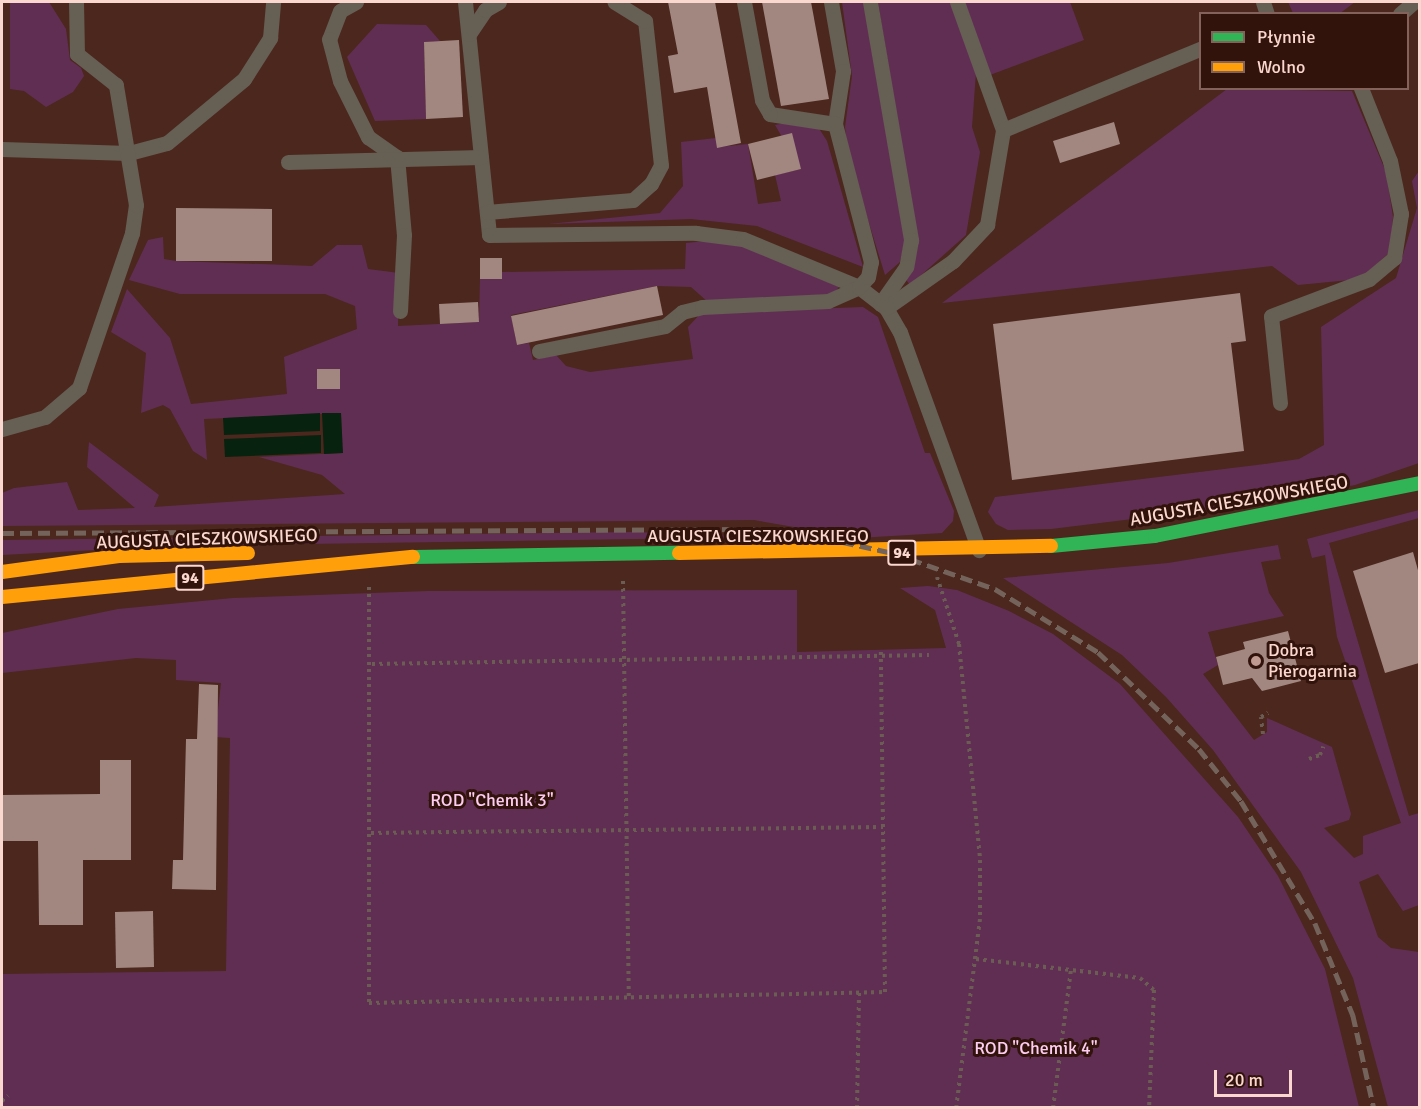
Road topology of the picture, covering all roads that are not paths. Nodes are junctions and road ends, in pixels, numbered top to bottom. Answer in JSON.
{"nodes":[{"id":1,"x":76,"y":2,"type":"edge"},
{"id":2,"x":273,"y":2,"type":"edge"},
{"id":3,"x":356,"y":2,"type":"edge"},
{"id":4,"x":465,"y":2,"type":"edge"},
{"id":5,"x":499,"y":2,"type":"edge"},
{"id":6,"x":614,"y":2,"type":"edge"},
{"id":7,"x":744,"y":2,"type":"edge"},
{"id":8,"x":831,"y":2,"type":"edge"},
{"id":9,"x":870,"y":2,"type":"edge"},
{"id":10,"x":957,"y":2,"type":"edge"},
{"id":11,"x":1414,"y":2,"type":"edge"},
{"id":12,"x":1402,"y":12,"type":"edge"},
{"id":13,"x":469,"y":34,"type":"junction"},
{"id":14,"x":1199,"y":49,"type":"edge"},
{"id":15,"x":1362,"y":90,"type":"edge"},
{"id":16,"x":835,"y":124,"type":"junction"},
{"id":17,"x":1003,"y":130,"type":"junction"},
{"id":18,"x":2,"y":149,"type":"edge"},
{"id":19,"x":129,"y":153,"type":"junction"},
{"id":20,"x":397,"y":157,"type":"junction"},
{"id":21,"x":481,"y":157,"type":"junction"},
{"id":22,"x":288,"y":162,"type":"dead end"},
{"id":23,"x":487,"y":212,"type":"junction"},
{"id":24,"x":859,"y":287,"type":"junction"},
{"id":25,"x":883,"y":306,"type":"junction"},
{"id":26,"x":400,"y":311,"type":"dead end"},
{"id":27,"x":539,"y":351,"type":"dead end"},
{"id":28,"x":1280,"y":403,"type":"dead end"},
{"id":29,"x":2,"y":429,"type":"edge"},
{"id":30,"x":1419,"y":483,"type":"edge"},
{"id":31,"x":979,"y":550,"type":"junction"},
{"id":32,"x":261,"y":553,"type":"dead end"},
{"id":33,"x":284,"y":553,"type":"dead end"},
{"id":34,"x":378,"y":558,"type":"junction"},
{"id":35,"x":2,"y":572,"type":"edge"},
{"id":36,"x":2,"y":597,"type":"edge"}],
"edges":[{"from":1,"to":19,"type":"lane"},
{"from":2,"to":19,"type":"lane"},
{"from":3,"to":20,"type":"lane"},
{"from":4,"to":13,"type":"lane"},
{"from":5,"to":13,"type":"lane"},
{"from":6,"to":23,"type":"lane"},
{"from":7,"to":16,"type":"lane"},
{"from":8,"to":16,"type":"lane"},
{"from":9,"to":25,"type":"lane"},
{"from":10,"to":17,"type":"lane"},
{"from":11,"to":12,"type":"lane"},
{"from":13,"to":21,"type":"lane"},
{"from":14,"to":17,"type":"lane"},
{"from":15,"to":28,"type":"lane"},
{"from":16,"to":24,"type":"lane"},
{"from":17,"to":25,"type":"lane"},
{"from":18,"to":19,"type":"lane"},
{"from":19,"to":29,"type":"lane"},
{"from":20,"to":21,"type":"lane"},
{"from":20,"to":22,"type":"lane"},
{"from":20,"to":26,"type":"lane"},
{"from":21,"to":23,"type":"lane"},
{"from":23,"to":24,"type":"lane"},
{"from":24,"to":25,"type":"lane"},
{"from":24,"to":27,"type":"lane"},
{"from":25,"to":31,"type":"lane"},
{"from":30,"to":31,"type":"main road","name":"AUGUSTA CIESZKOWSKIEGO","number":"94"},
{"from":31,"to":34,"type":"main road","name":"AUGUSTA CIESZKOWSKIEGO","number":"94"},
{"from":32,"to":35,"type":"main road","name":"AUGUSTA CIESZKOWSKIEGO","number":"94"},
{"from":33,"to":34,"type":"main road","name":"AUGUSTA CIESZKOWSKIEGO","number":"94"},
{"from":34,"to":36,"type":"main road","name":"AUGUSTA CIESZKOWSKIEGO","number":"94"}]}
